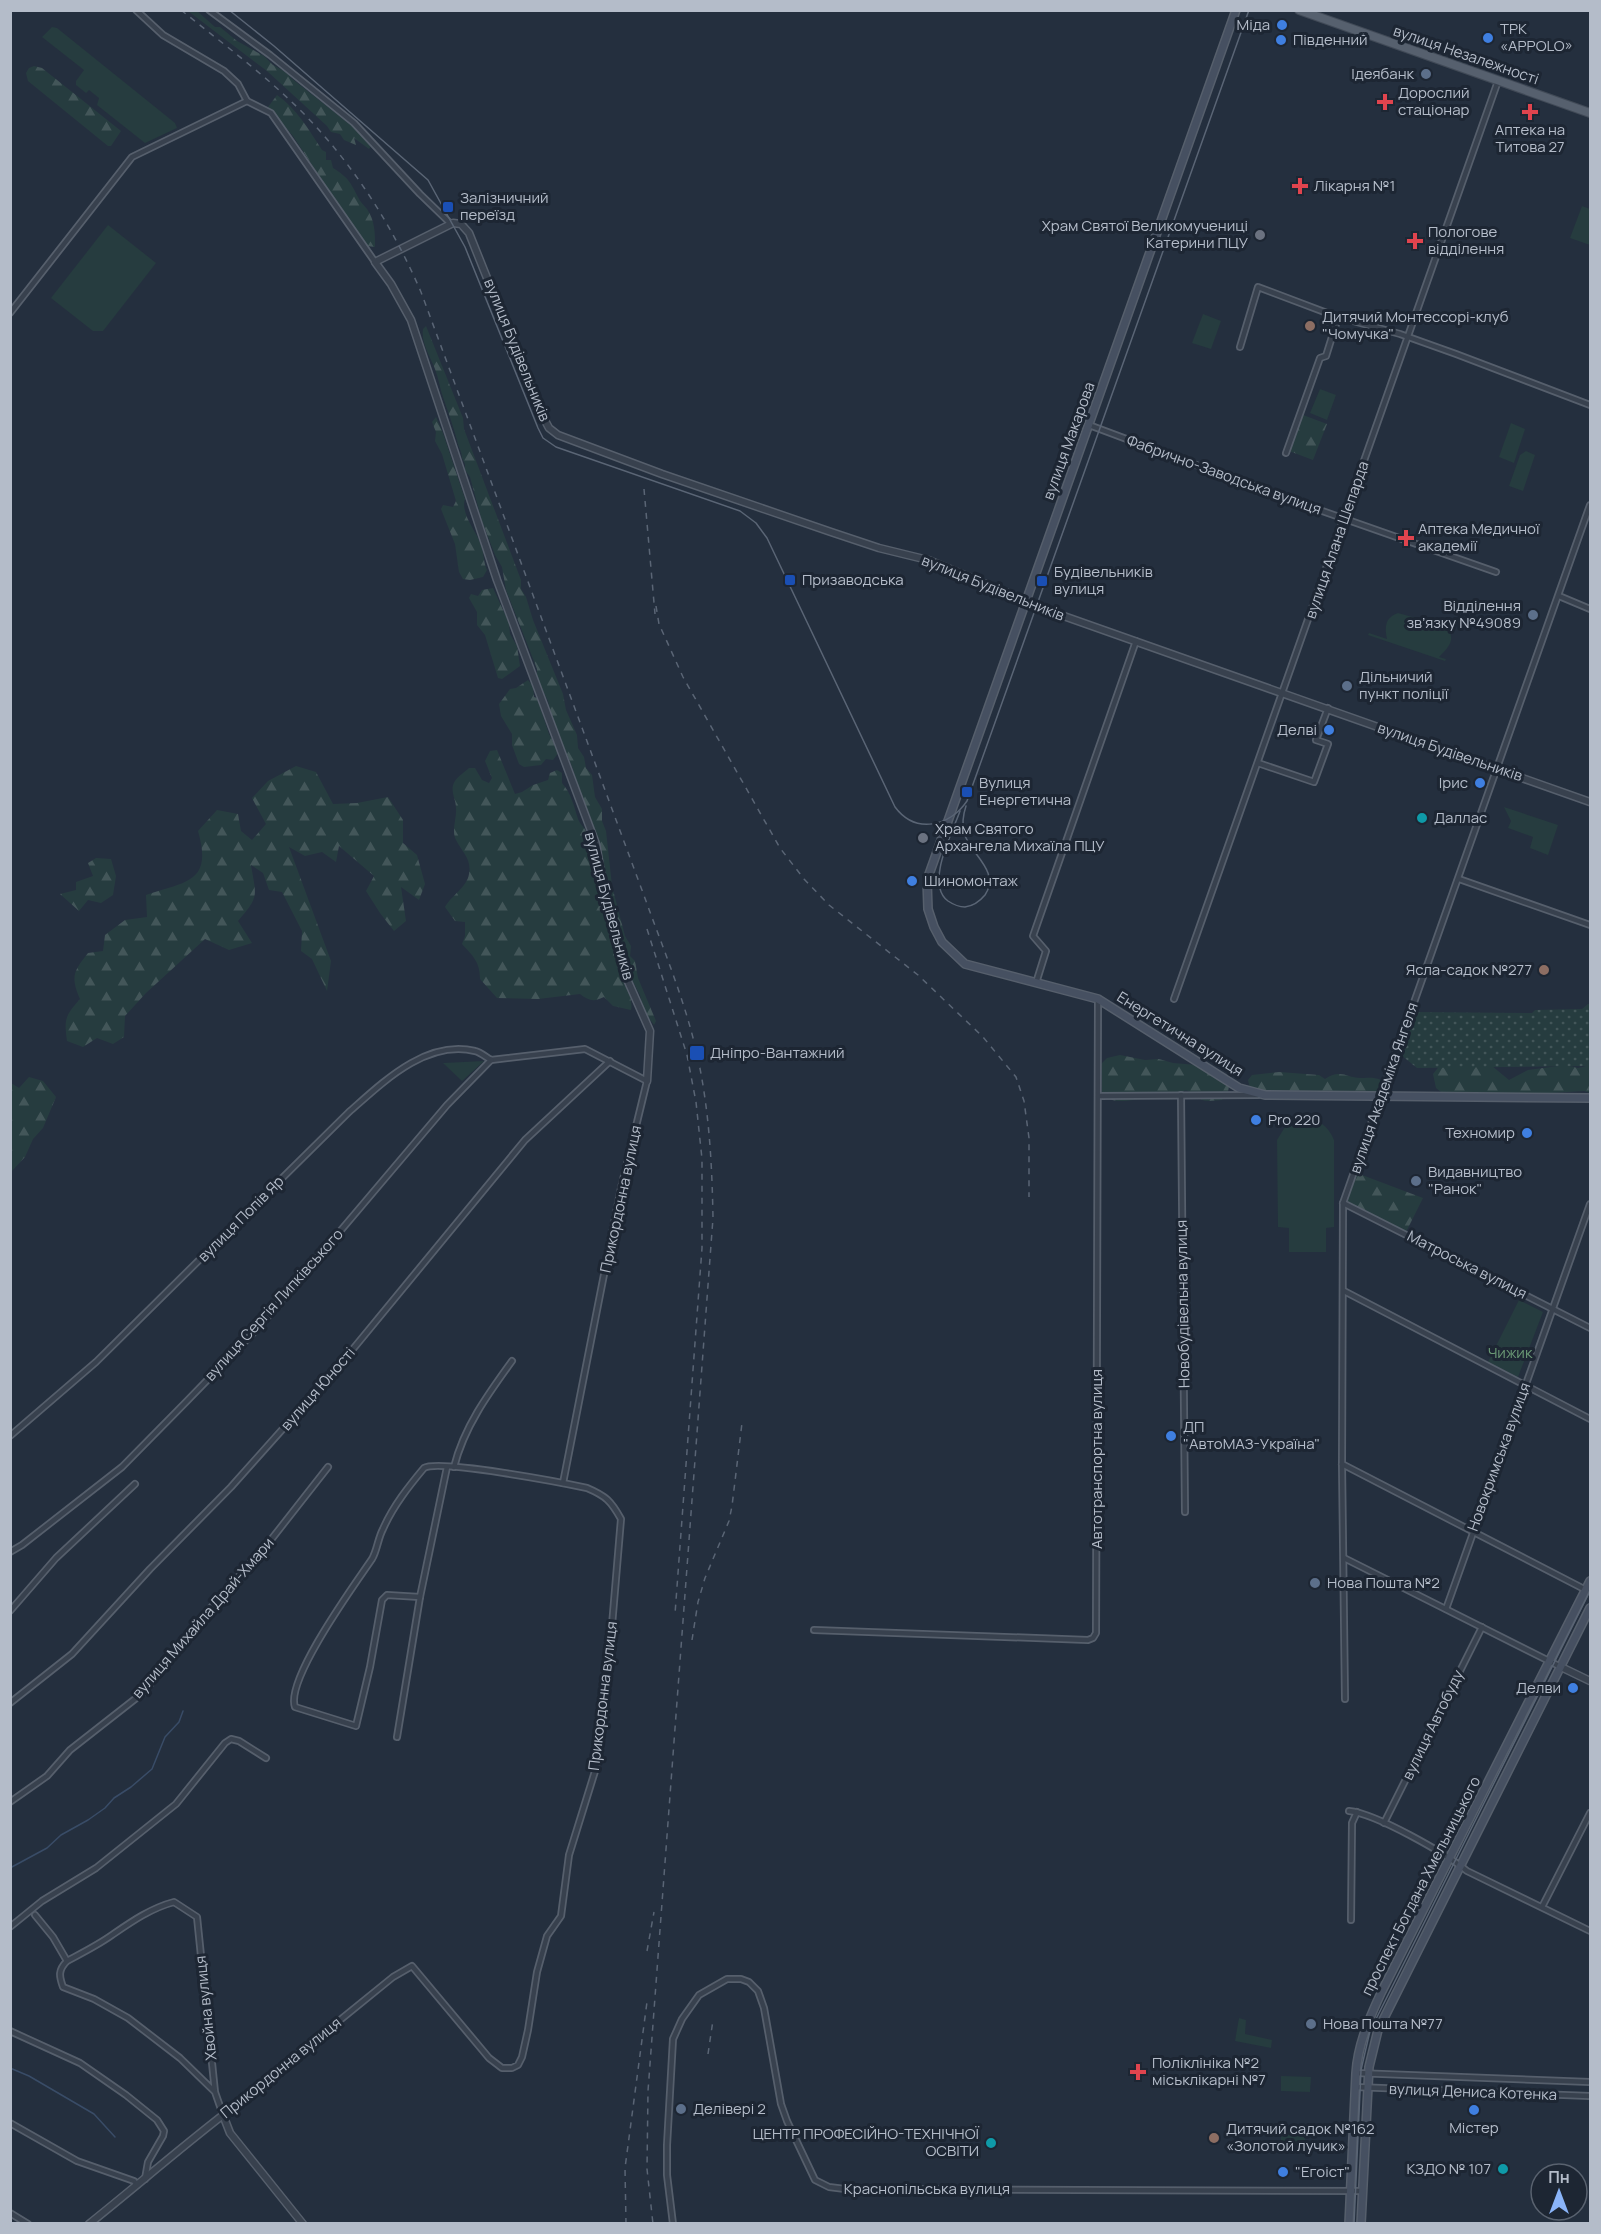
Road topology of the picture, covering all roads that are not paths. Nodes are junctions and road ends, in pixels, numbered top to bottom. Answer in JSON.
{"nodes":[{"id":1,"x":136,"y":10,"type":"edge"},
{"id":2,"x":209,"y":10,"type":"edge"},
{"id":3,"x":215,"y":10,"type":"edge"},
{"id":4,"x":1236,"y":10,"type":"edge"},
{"id":5,"x":1299,"y":10,"type":"edge"},
{"id":6,"x":226,"y":23,"type":"junction"},
{"id":7,"x":1498,"y":81,"type":"junction"},
{"id":8,"x":247,"y":101,"type":"junction"},
{"id":9,"x":1590,"y":113,"type":"edge"},
{"id":10,"x":451,"y":224,"type":"junction"},
{"id":11,"x":375,"y":262,"type":"junction"},
{"id":12,"x":10,"y":313,"type":"edge"},
{"id":13,"x":1335,"y":316,"type":"junction"},
{"id":14,"x":1408,"y":337,"type":"junction"},
{"id":15,"x":1240,"y":347,"type":"dead end"},
{"id":16,"x":1590,"y":405,"type":"edge"},
{"id":17,"x":1089,"y":425,"type":"junction"},
{"id":18,"x":1286,"y":453,"type":"dead end"},
{"id":19,"x":1590,"y":505,"type":"edge"},
{"id":20,"x":1344,"y":519,"type":"junction"},
{"id":21,"x":1496,"y":572,"type":"dead end"},
{"id":22,"x":1559,"y":596,"type":"junction"},
{"id":23,"x":1028,"y":601,"type":"junction"},
{"id":24,"x":1590,"y":609,"type":"edge"},
{"id":25,"x":1136,"y":641,"type":"junction"},
{"id":26,"x":1283,"y":693,"type":"junction"},
{"id":27,"x":1328,"y":708,"type":"junction"},
{"id":28,"x":1258,"y":763,"type":"junction"},
{"id":29,"x":1497,"y":768,"type":"junction"},
{"id":30,"x":1590,"y":802,"type":"edge"},
{"id":31,"x":1459,"y":879,"type":"junction"},
{"id":32,"x":927,"y":880,"type":"joint"},
{"id":33,"x":1590,"y":925,"type":"edge"},
{"id":34,"x":1036,"y":983,"type":"junction"},
{"id":35,"x":1098,"y":999,"type":"junction"},
{"id":36,"x":1174,"y":999,"type":"dead end"},
{"id":37,"x":491,"y":1060,"type":"junction"},
{"id":38,"x":610,"y":1061,"type":"junction"},
{"id":39,"x":647,"y":1081,"type":"junction"},
{"id":40,"x":1181,"y":1095,"type":"junction"},
{"id":41,"x":1265,"y":1095,"type":"junction"},
{"id":42,"x":1099,"y":1096,"type":"junction"},
{"id":43,"x":1380,"y":1097,"type":"junction"},
{"id":44,"x":1590,"y":1098,"type":"edge"},
{"id":45,"x":1343,"y":1203,"type":"junction"},
{"id":46,"x":1590,"y":1204,"type":"edge"},
{"id":47,"x":1344,"y":1291,"type":"junction"},
{"id":48,"x":1552,"y":1309,"type":"junction"},
{"id":49,"x":1590,"y":1328,"type":"edge"},
{"id":50,"x":512,"y":1361,"type":"dead end"},
{"id":51,"x":1525,"y":1385,"type":"junction"},
{"id":52,"x":1590,"y":1419,"type":"edge"},
{"id":53,"x":10,"y":1436,"type":"edge"},
{"id":54,"x":1342,"y":1464,"type":"junction"},
{"id":55,"x":328,"y":1467,"type":"dead end"},
{"id":56,"x":447,"y":1467,"type":"junction"},
{"id":57,"x":454,"y":1467,"type":"junction"},
{"id":58,"x":563,"y":1483,"type":"junction"},
{"id":59,"x":135,"y":1484,"type":"dead end"},
{"id":60,"x":1185,"y":1512,"type":"dead end"},
{"id":61,"x":1473,"y":1531,"type":"junction"},
{"id":62,"x":10,"y":1552,"type":"edge"},
{"id":63,"x":1344,"y":1558,"type":"junction"},
{"id":64,"x":1590,"y":1581,"type":"edge"},
{"id":65,"x":1586,"y":1590,"type":"junction"},
{"id":66,"x":420,"y":1597,"type":"junction"},
{"id":67,"x":1590,"y":1608,"type":"edge"},
{"id":68,"x":1446,"y":1609,"type":"junction"},
{"id":69,"x":10,"y":1611,"type":"edge"},
{"id":70,"x":1482,"y":1627,"type":"junction"},
{"id":71,"x":814,"y":1630,"type":"dead end"},
{"id":72,"x":1550,"y":1661,"type":"junction"},
{"id":73,"x":1561,"y":1666,"type":"junction"},
{"id":74,"x":1590,"y":1681,"type":"edge"},
{"id":75,"x":1345,"y":1699,"type":"dead end"},
{"id":76,"x":10,"y":1702,"type":"edge"},
{"id":77,"x":397,"y":1737,"type":"dead end"},
{"id":78,"x":266,"y":1758,"type":"dead end"},
{"id":79,"x":10,"y":1802,"type":"edge"},
{"id":80,"x":1349,"y":1811,"type":"dead end"},
{"id":81,"x":1357,"y":1812,"type":"junction"},
{"id":82,"x":1590,"y":1813,"type":"edge"},
{"id":83,"x":1384,"y":1823,"type":"junction"},
{"id":84,"x":1450,"y":1857,"type":"junction"},
{"id":85,"x":1460,"y":1865,"type":"junction"},
{"id":86,"x":1542,"y":1907,"type":"junction"},
{"id":87,"x":35,"y":1915,"type":"dead end"},
{"id":88,"x":1351,"y":1920,"type":"dead end"},
{"id":89,"x":10,"y":1927,"type":"edge"},
{"id":90,"x":1590,"y":1932,"type":"edge"},
{"id":91,"x":67,"y":1961,"type":"junction"},
{"id":92,"x":10,"y":2031,"type":"edge"},
{"id":93,"x":1356,"y":2073,"type":"junction"},
{"id":94,"x":1368,"y":2073,"type":"junction"},
{"id":95,"x":1590,"y":2082,"type":"edge"},
{"id":96,"x":1355,"y":2087,"type":"junction"},
{"id":97,"x":1367,"y":2088,"type":"junction"},
{"id":98,"x":215,"y":2092,"type":"junction"},
{"id":99,"x":1590,"y":2096,"type":"edge"},
{"id":100,"x":223,"y":2115,"type":"junction"},
{"id":101,"x":10,"y":2123,"type":"edge"},
{"id":102,"x":145,"y":2179,"type":"junction"},
{"id":103,"x":137,"y":2185,"type":"junction"},
{"id":104,"x":1351,"y":2191,"type":"junction"},
{"id":105,"x":1363,"y":2191,"type":"junction"},
{"id":106,"x":10,"y":2214,"type":"edge"},
{"id":107,"x":28,"y":2223,"type":"edge"},
{"id":108,"x":89,"y":2223,"type":"edge"},
{"id":109,"x":303,"y":2223,"type":"edge"},
{"id":110,"x":673,"y":2223,"type":"edge"},
{"id":111,"x":1349,"y":2223,"type":"edge"},
{"id":112,"x":1362,"y":2223,"type":"edge"}],
"edges":[{"from":1,"to":8,"type":"street","name":"вулиця Будівельників"},
{"from":2,"to":6,"type":"street","name":"вулиця Будівельників"},
{"from":3,"to":6,"type":"street","name":"вулиця Будівельників"},
{"from":4,"to":17,"type":"main road","name":"вулиця Макарова"},
{"from":5,"to":7,"type":"main road","name":"вулиця Незалежності"},
{"from":6,"to":10,"type":"street","name":"вулиця Будівельників"},
{"from":7,"to":9,"type":"main road","name":"вулиця Незалежності"},
{"from":7,"to":14,"type":"street","name":"вулиця Алана Шепарда"},
{"from":8,"to":11,"type":"street","name":"вулиця Будівельників"},
{"from":8,"to":12,"type":"street"},
{"from":10,"to":11,"type":"street"},
{"from":10,"to":23,"type":"street","name":"вулиця Будівельників"},
{"from":11,"to":39,"type":"street","name":"вулиця Будівельників"},
{"from":13,"to":14,"type":"street"},
{"from":13,"to":15,"type":"street"},
{"from":13,"to":18,"type":"street"},
{"from":14,"to":16,"type":"street"},
{"from":14,"to":20,"type":"street","name":"вулиця Алана Шепарда"},
{"from":17,"to":20,"type":"street","name":"Фабрично-Заводська вулиця"},
{"from":17,"to":23,"type":"main road","name":"вулиця Макарова"},
{"from":19,"to":22,"type":"street","name":"вулиця Академіка Янгеля"},
{"from":20,"to":21,"type":"street","name":"Фабрично-Заводська вулиця"},
{"from":20,"to":26,"type":"street","name":"вулиця Алана Шепарда"},
{"from":22,"to":24,"type":"street"},
{"from":22,"to":29,"type":"street","name":"вулиця Академіка Янгеля"},
{"from":23,"to":25,"type":"street","name":"вулиця Будівельників"},
{"from":23,"to":32,"type":"main road","name":"вулиця Макарова"},
{"from":25,"to":26,"type":"street","name":"вулиця Будівельників"},
{"from":25,"to":34,"type":"street"},
{"from":26,"to":27,"type":"street","name":"вулиця Будівельників"},
{"from":26,"to":28,"type":"street","name":"вулиця Алана Шепарда"},
{"from":27,"to":28,"type":"street"},
{"from":27,"to":29,"type":"street","name":"вулиця Будівельників"},
{"from":28,"to":36,"type":"street","name":"вулиця Алана Шепарда"},
{"from":29,"to":30,"type":"street","name":"вулиця Будівельників"},
{"from":29,"to":31,"type":"street","name":"вулиця Академіка Янгеля"},
{"from":31,"to":33,"type":"street"},
{"from":31,"to":43,"type":"street","name":"вулиця Академіка Янгеля"},
{"from":32,"to":34,"type":"main road","name":"Енергетична вулиця"},
{"from":34,"to":35,"type":"main road","name":"Енергетична вулиця"},
{"from":35,"to":41,"type":"main road","name":"Енергетична вулиця"},
{"from":35,"to":42,"type":"street","name":"Автотранспортна вулиця"},
{"from":37,"to":38,"type":"street"},
{"from":37,"to":53,"type":"street","name":"вулиця Попів Яр"},
{"from":37,"to":62,"type":"street","name":"вулиця Сергія Липківського"},
{"from":38,"to":39,"type":"street"},
{"from":38,"to":76,"type":"street","name":"вулиця Юності"},
{"from":39,"to":58,"type":"street","name":"Прикордонна вулиця"},
{"from":40,"to":41,"type":"street","name":"Енергетична вулиця"},
{"from":40,"to":42,"type":"street","name":"Енергетична вулиця"},
{"from":40,"to":60,"type":"street","name":"Новобудівельна вулиця"},
{"from":41,"to":43,"type":"main road","name":"Енергетична вулиця"},
{"from":42,"to":71,"type":"street","name":"Автотранспортна вулиця"},
{"from":43,"to":44,"type":"main road","name":"Енергетична вулиця"},
{"from":43,"to":45,"type":"street","name":"вулиця Академіка Янгеля"},
{"from":45,"to":47,"type":"street","name":"вулиця Академіка Янгеля"},
{"from":45,"to":48,"type":"street","name":"Матроська вулиця"},
{"from":46,"to":48,"type":"street","name":"Новокримська вулиця"},
{"from":47,"to":51,"type":"street"},
{"from":47,"to":54,"type":"street","name":"вулиця Академіка Янгеля"},
{"from":48,"to":49,"type":"street","name":"Матроська вулиця"},
{"from":48,"to":51,"type":"street","name":"Новокримська вулиця"},
{"from":50,"to":57,"type":"street"},
{"from":51,"to":52,"type":"street"},
{"from":51,"to":61,"type":"street","name":"Новокримська вулиця"},
{"from":54,"to":61,"type":"street"},
{"from":54,"to":63,"type":"street","name":"вулиця Академіка Янгеля"},
{"from":55,"to":79,"type":"street","name":"вулиця Михайла Драй-Хмари"},
{"from":56,"to":57,"type":"street"},
{"from":56,"to":66,"type":"street"},
{"from":56,"to":66,"type":"street"},
{"from":57,"to":58,"type":"street"},
{"from":58,"to":100,"type":"street","name":"Прикордонна вулиця"},
{"from":59,"to":69,"type":"street"},
{"from":61,"to":65,"type":"street"},
{"from":61,"to":68,"type":"street","name":"Новокримська вулиця"},
{"from":63,"to":68,"type":"street"},
{"from":63,"to":75,"type":"street","name":"вулиця Академіка Янгеля"},
{"from":64,"to":65,"type":"main road","name":"проспект Богдана Хмельницького"},
{"from":65,"to":72,"type":"main road","name":"проспект Богдана Хмельницького"},
{"from":66,"to":77,"type":"street"},
{"from":67,"to":73,"type":"main road","name":"проспект Богдана Хмельницького"},
{"from":68,"to":70,"type":"street"},
{"from":70,"to":72,"type":"street"},
{"from":70,"to":83,"type":"street","name":"вулиця Автобуду"},
{"from":72,"to":73,"type":"street"},
{"from":72,"to":84,"type":"main road","name":"проспект Богдана Хмельницького"},
{"from":73,"to":74,"type":"street"},
{"from":73,"to":85,"type":"main road","name":"проспект Богдана Хмельницького"},
{"from":78,"to":89,"type":"street"},
{"from":80,"to":81,"type":"street"},
{"from":81,"to":83,"type":"street"},
{"from":81,"to":88,"type":"street"},
{"from":82,"to":86,"type":"street"},
{"from":83,"to":84,"type":"street"},
{"from":84,"to":85,"type":"street"},
{"from":84,"to":93,"type":"main road","name":"проспект Богдана Хмельницького"},
{"from":85,"to":86,"type":"street"},
{"from":85,"to":94,"type":"main road","name":"проспект Богдана Хмельницького"},
{"from":86,"to":90,"type":"street"},
{"from":87,"to":91,"type":"street"},
{"from":91,"to":98,"type":"street","name":"Хвойна вулиця"},
{"from":91,"to":98,"type":"street","name":"Хвойна вулиця"},
{"from":92,"to":102,"type":"street"},
{"from":93,"to":94,"type":"street","name":"вулиця Дениса Котенка"},
{"from":93,"to":96,"type":"main road","name":"проспект Богдана Хмельницького"},
{"from":94,"to":95,"type":"street","name":"вулиця Дениса Котенка"},
{"from":94,"to":97,"type":"main road","name":"проспект Богдана Хмельницького"},
{"from":96,"to":97,"type":"street","name":"вулиця Дениса Котенка"},
{"from":96,"to":104,"type":"main road","name":"проспект Богдана Хмельницького"},
{"from":97,"to":99,"type":"street","name":"вулиця Дениса Котенка"},
{"from":97,"to":105,"type":"main road","name":"проспект Богдана Хмельницького"},
{"from":98,"to":100,"type":"street"},
{"from":100,"to":102,"type":"street","name":"Прикордонна вулиця"},
{"from":100,"to":109,"type":"street"},
{"from":101,"to":103,"type":"street"},
{"from":102,"to":103,"type":"street","name":"Прикордонна вулиця"},
{"from":103,"to":108,"type":"street","name":"Прикордонна вулиця"},
{"from":104,"to":105,"type":"street","name":"Краснопільська вулиця"},
{"from":104,"to":110,"type":"street","name":"Краснопільська вулиця"},
{"from":104,"to":111,"type":"main road","name":"проспект Богдана Хмельницького"},
{"from":105,"to":112,"type":"main road","name":"проспект Богдана Хмельницького"},
{"from":106,"to":107,"type":"street"}]}
